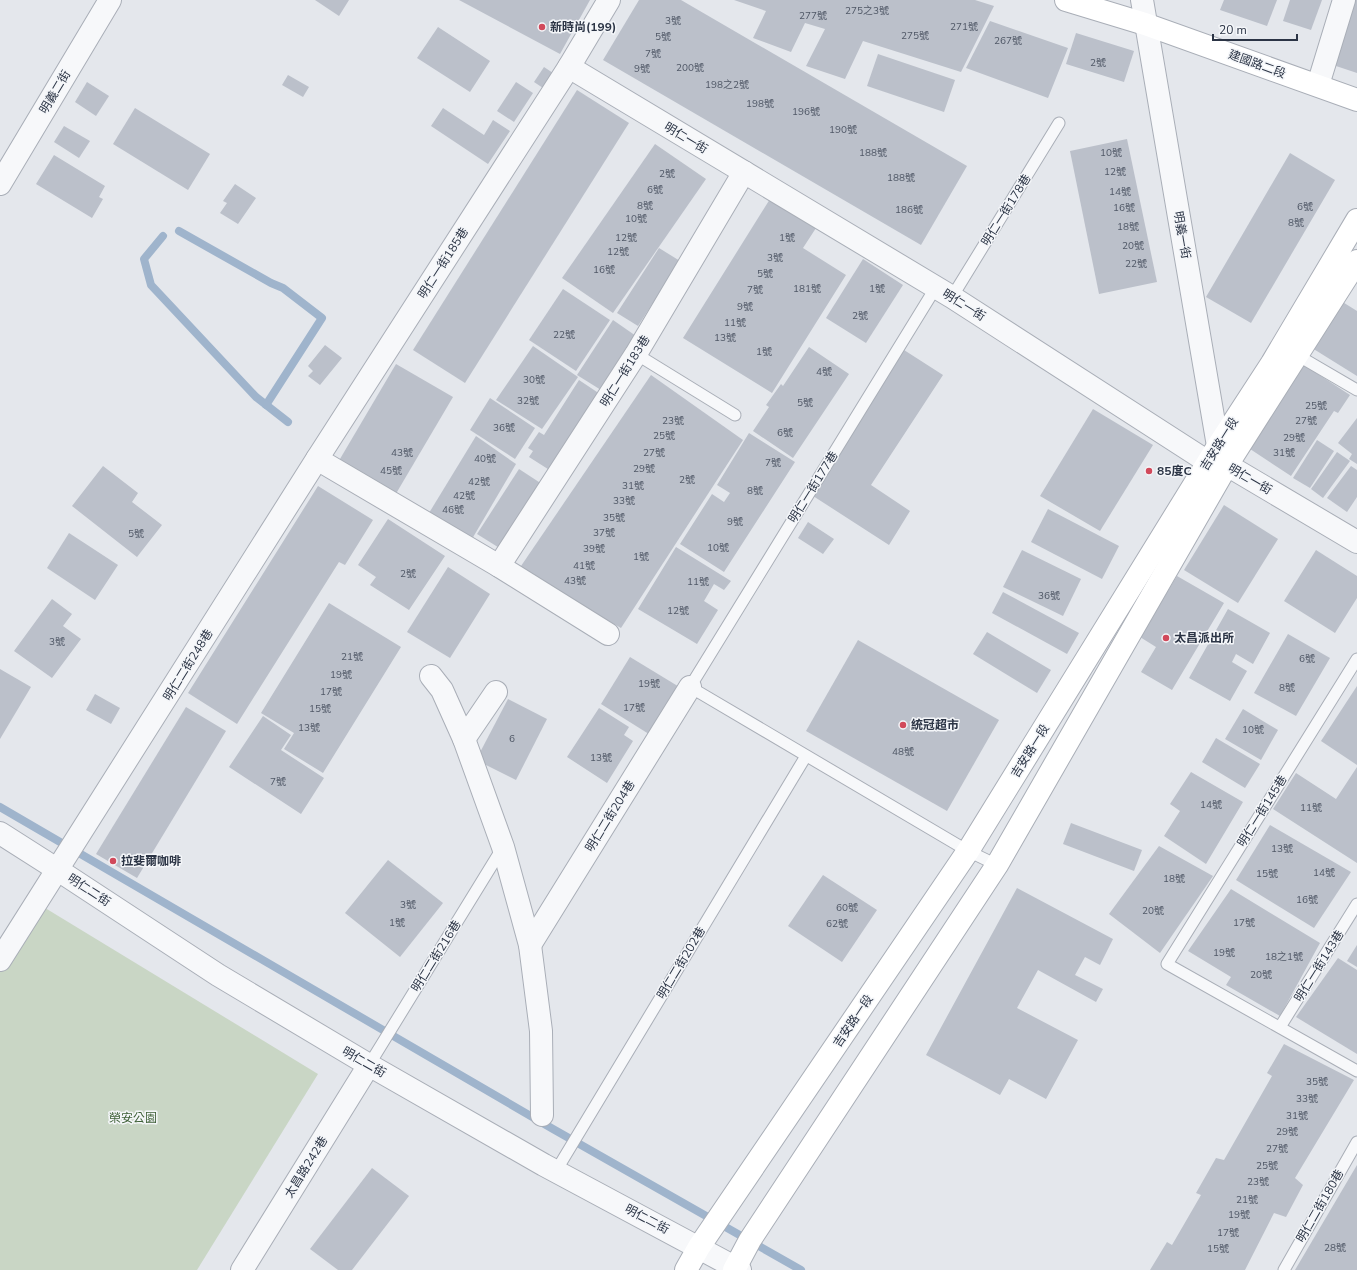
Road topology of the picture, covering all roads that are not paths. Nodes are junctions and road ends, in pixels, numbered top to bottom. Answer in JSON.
{"nodes":[{"id":1,"x":110,"y":0,"type":"edge"},
{"id":2,"x":609,"y":0,"type":"edge"},
{"id":3,"x":1066,"y":0,"type":"edge"},
{"id":4,"x":1142,"y":0,"type":"edge"},
{"id":5,"x":1344,"y":0,"type":"edge"},
{"id":6,"x":1145,"y":24,"type":"junction"},
{"id":7,"x":569,"y":67,"type":"junction"},
{"id":8,"x":1318,"y":86,"type":"junction"},
{"id":9,"x":1357,"y":100,"type":"edge"},
{"id":10,"x":1060,"y":123,"type":"dead end"},
{"id":11,"x":744,"y":172,"type":"junction"},
{"id":12,"x":1,"y":180,"type":"edge"},
{"id":13,"x":1357,"y":220,"type":"edge"},
{"id":14,"x":1357,"y":261,"type":"edge"},
{"id":15,"x":944,"y":292,"type":"junction"},
{"id":16,"x":636,"y":354,"type":"junction"},
{"id":17,"x":1297,"y":355,"type":"junction"},
{"id":18,"x":1272,"y":363,"type":"junction"},
{"id":19,"x":1357,"y":390,"type":"edge"},
{"id":20,"x":735,"y":416,"type":"dead end"},
{"id":21,"x":1218,"y":457,"type":"junction"},
{"id":22,"x":317,"y":460,"type":"junction"},
{"id":23,"x":1357,"y":542,"type":"edge"},
{"id":24,"x":499,"y":566,"type":"junction"},
{"id":25,"x":608,"y":634,"type":"dead end"},
{"id":26,"x":1357,"y":659,"type":"edge"},
{"id":27,"x":430,"y":676,"type":"dead end"},
{"id":28,"x":690,"y":687,"type":"junction"},
{"id":29,"x":496,"y":692,"type":"dead end"},
{"id":30,"x":464,"y":739,"type":"junction"},
{"id":31,"x":806,"y":756,"type":"junction"},
{"id":32,"x":0,"y":833,"type":"edge"},
{"id":33,"x":503,"y":847,"type":"junction"},
{"id":34,"x":968,"y":851,"type":"junction"},
{"id":35,"x":997,"y":865,"type":"junction"},
{"id":36,"x":58,"y":870,"type":"junction"},
{"id":37,"x":1357,"y":904,"type":"edge"},
{"id":38,"x":530,"y":945,"type":"junction"},
{"id":39,"x":0,"y":960,"type":"edge"},
{"id":40,"x":1280,"y":1027,"type":"junction"},
{"id":41,"x":369,"y":1065,"type":"junction"},
{"id":42,"x":1357,"y":1071,"type":"edge"},
{"id":43,"x":542,"y":1115,"type":"dead end"},
{"id":44,"x":1357,"y":1142,"type":"edge"},
{"id":45,"x":556,"y":1171,"type":"junction"},
{"id":46,"x":699,"y":1247,"type":"junction"},
{"id":47,"x":736,"y":1269,"type":"edge"},
{"id":48,"x":242,"y":1270,"type":"edge"},
{"id":49,"x":686,"y":1270,"type":"edge"},
{"id":50,"x":1284,"y":1270,"type":"edge"}],
"edges":[{"from":1,"to":12,"type":"street","name":"明義二街"},
{"from":2,"to":7,"type":"street","name":"明仁一街185巷"},
{"from":3,"to":6,"type":"street","name":"建國路二段"},
{"from":4,"to":6,"type":"street","name":"明義一街"},
{"from":5,"to":8,"type":"street"},
{"from":6,"to":8,"type":"street","name":"建國路二段"},
{"from":6,"to":21,"type":"street","name":"明義一街"},
{"from":7,"to":11,"type":"street","name":"明仁一街"},
{"from":7,"to":22,"type":"street","name":"明仁一街185巷"},
{"from":8,"to":9,"type":"street","name":"建國路二段"},
{"from":10,"to":15,"type":"lane","name":"明仁一街178巷"},
{"from":11,"to":15,"type":"street","name":"明仁一街"},
{"from":11,"to":16,"type":"street","name":"明仁一街183巷"},
{"from":13,"to":18,"type":"street","name":"吉安路一段"},
{"from":14,"to":17,"type":"street","name":"吉安路一段"},
{"from":15,"to":21,"type":"street","name":"明仁一街"},
{"from":15,"to":28,"type":"lane","name":"明仁一街177巷"},
{"from":16,"to":20,"type":"lane"},
{"from":16,"to":24,"type":"street","name":"明仁一街183巷"},
{"from":17,"to":18,"type":"lane"},
{"from":17,"to":19,"type":"lane"},
{"from":17,"to":21,"type":"street","name":"吉安路一段"},
{"from":18,"to":21,"type":"street","name":"吉安路一段"},
{"from":21,"to":23,"type":"street","name":"明仁一街"},
{"from":21,"to":34,"type":"street","name":"吉安路一段"},
{"from":21,"to":35,"type":"street","name":"吉安路一段"},
{"from":22,"to":24,"type":"street"},
{"from":22,"to":36,"type":"street","name":"明仁二街248巷"},
{"from":24,"to":25,"type":"street"},
{"from":26,"to":40,"type":"lane","name":"明仁一街145巷"},
{"from":27,"to":30,"type":"street"},
{"from":28,"to":31,"type":"lane"},
{"from":28,"to":38,"type":"street","name":"明仁二街204巷"},
{"from":29,"to":30,"type":"street"},
{"from":30,"to":33,"type":"street"},
{"from":31,"to":34,"type":"lane"},
{"from":31,"to":45,"type":"lane","name":"明仁二街202巷"},
{"from":32,"to":36,"type":"street","name":"明仁二街"},
{"from":33,"to":38,"type":"street"},
{"from":33,"to":41,"type":"lane","name":"明仁二街216巷"},
{"from":34,"to":35,"type":"lane"},
{"from":34,"to":46,"type":"street","name":"吉安路一段"},
{"from":35,"to":47,"type":"street","name":"吉安路一段"},
{"from":36,"to":39,"type":"street","name":"明仁二街248巷"},
{"from":36,"to":41,"type":"street","name":"明仁二街"},
{"from":37,"to":40,"type":"lane","name":"明仁一街143巷"},
{"from":38,"to":43,"type":"street"},
{"from":40,"to":42,"type":"lane"},
{"from":41,"to":45,"type":"street","name":"明仁二街"},
{"from":41,"to":48,"type":"street","name":"太昌路242巷"},
{"from":44,"to":50,"type":"lane","name":"明仁二街180巷"},
{"from":45,"to":46,"type":"street","name":"明仁二街"},
{"from":46,"to":47,"type":"street","name":"明仁二街"},
{"from":46,"to":49,"type":"street","name":"吉安路一段"}]}
